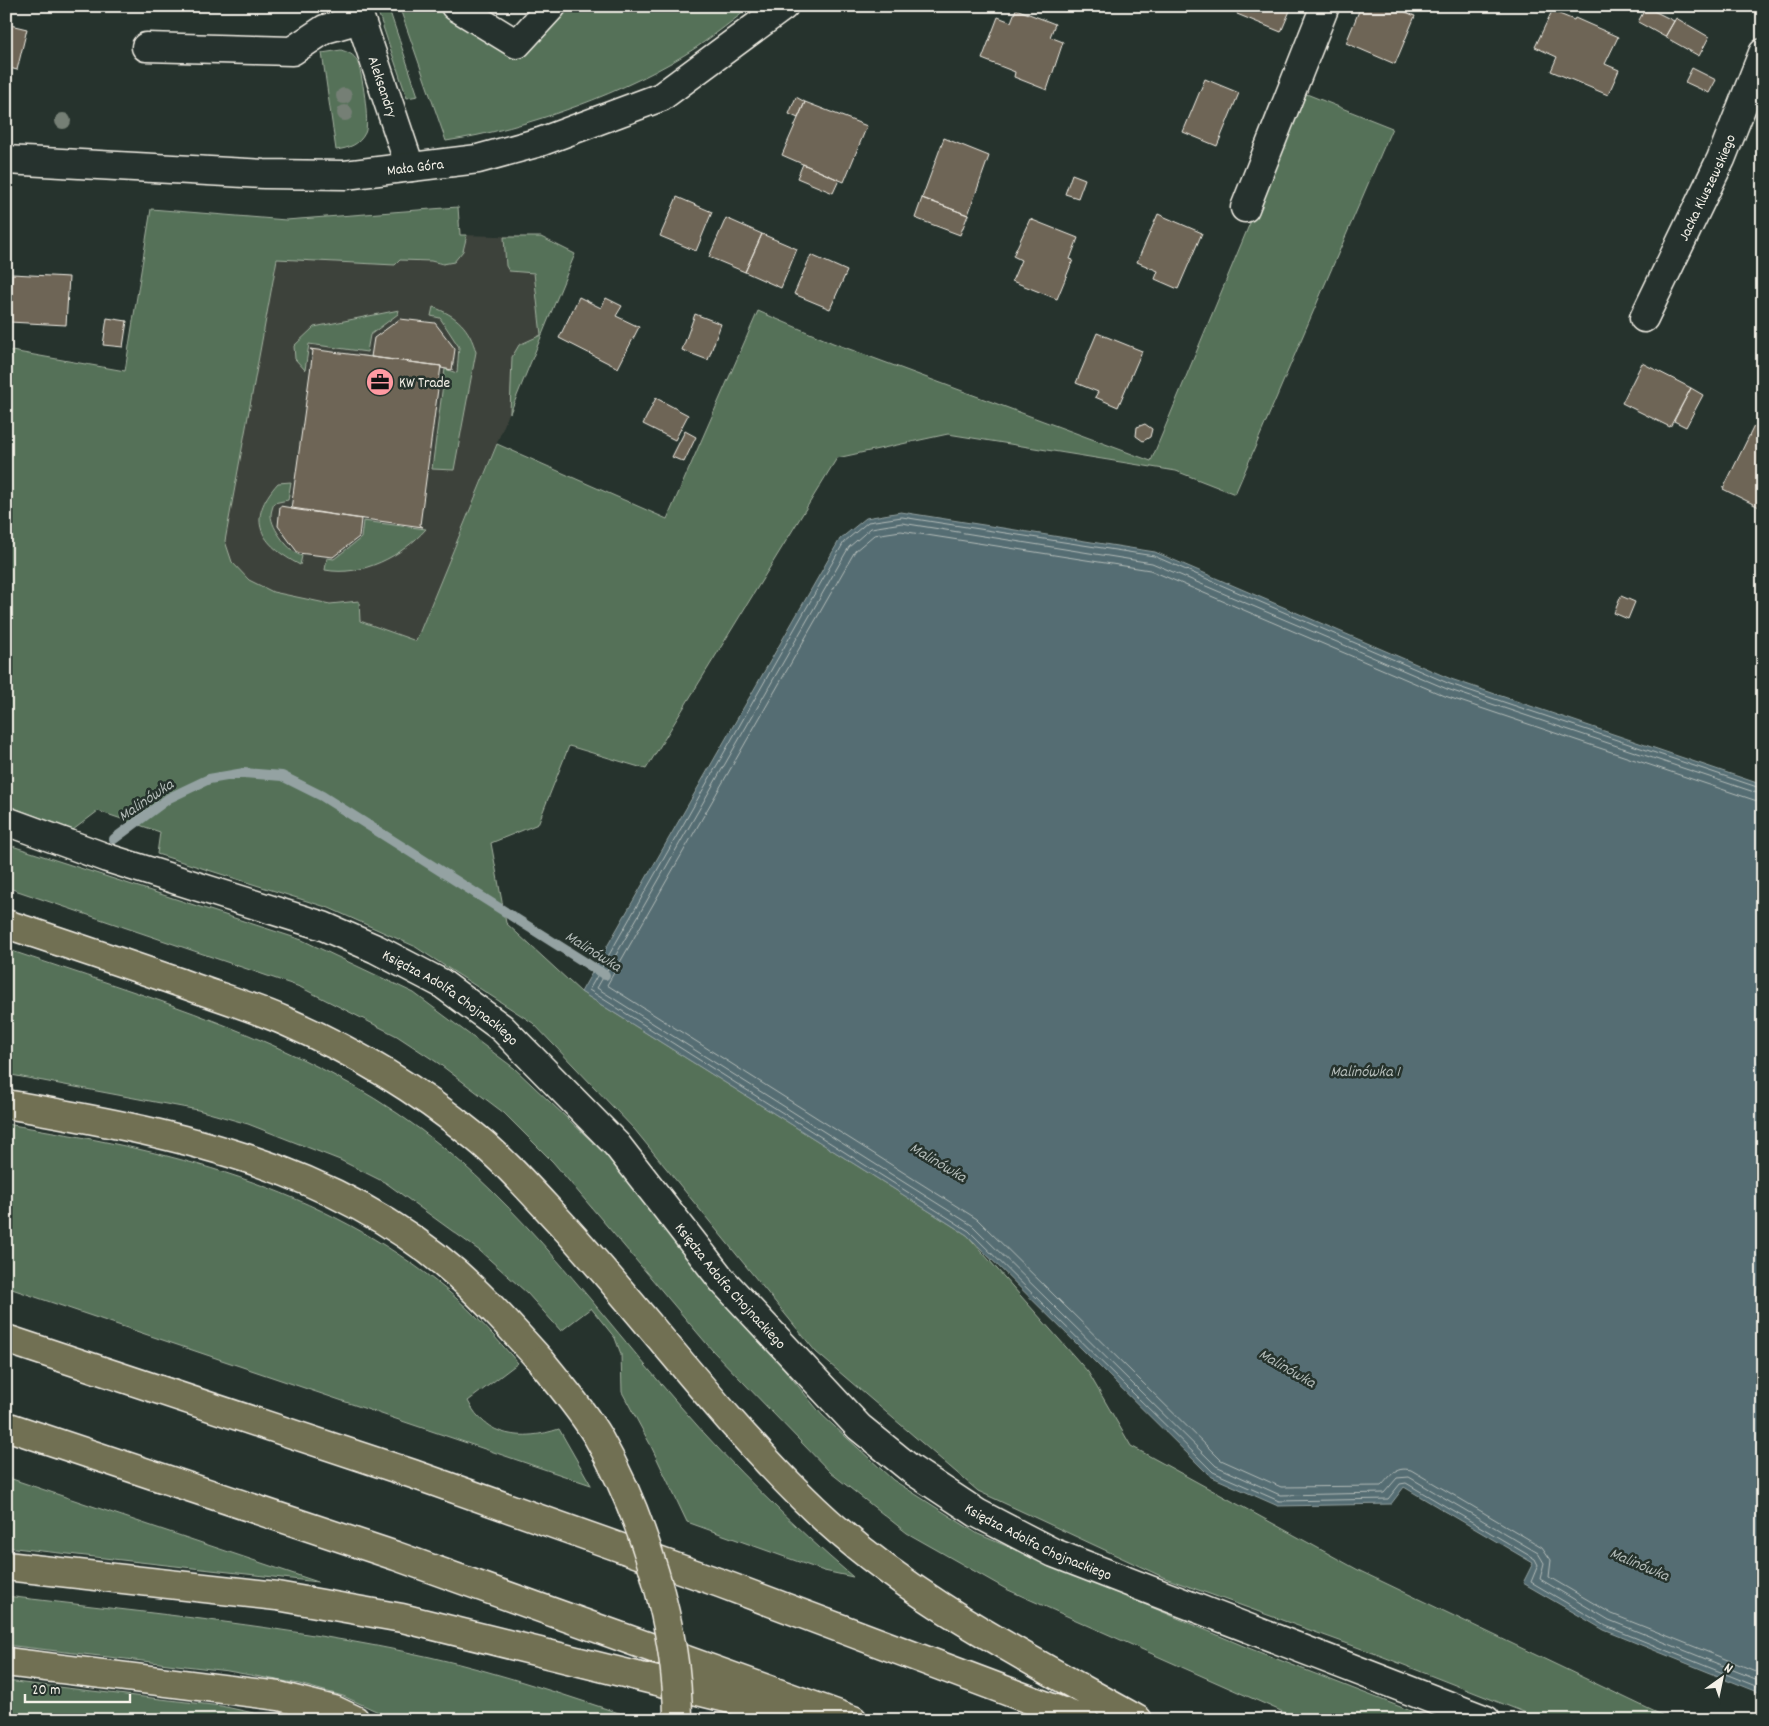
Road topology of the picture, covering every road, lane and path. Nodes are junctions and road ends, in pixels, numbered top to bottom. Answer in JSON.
{"nodes":[{"id":1,"x":455,"y":6,"type":"edge"},
{"id":2,"x":552,"y":6,"type":"edge"},
{"id":3,"x":784,"y":6,"type":"edge"},
{"id":4,"x":1325,"y":6,"type":"edge"},
{"id":5,"x":358,"y":12,"type":"edge"},
{"id":6,"x":146,"y":47,"type":"dead end"},
{"id":7,"x":1763,"y":53,"type":"edge"},
{"id":8,"x":6,"y":160,"type":"edge"},
{"id":9,"x":410,"y":167,"type":"junction"},
{"id":10,"x":1245,"y":208,"type":"dead end"},
{"id":11,"x":1644,"y":318,"type":"dead end"},
{"id":12,"x":6,"y":821,"type":"edge"},
{"id":13,"x":6,"y":924,"type":"edge"},
{"id":14,"x":6,"y":1104,"type":"edge"},
{"id":15,"x":6,"y":1339,"type":"edge"},
{"id":16,"x":6,"y":1426,"type":"edge"},
{"id":17,"x":6,"y":1566,"type":"edge"},
{"id":18,"x":6,"y":1662,"type":"edge"},
{"id":19,"x":355,"y":1720,"type":"edge"},
{"id":20,"x":678,"y":1720,"type":"edge"},
{"id":21,"x":843,"y":1720,"type":"edge"},
{"id":22,"x":853,"y":1720,"type":"edge"},
{"id":23,"x":1084,"y":1720,"type":"edge"},
{"id":24,"x":1138,"y":1720,"type":"edge"},
{"id":25,"x":1486,"y":1720,"type":"edge"}],
"edges":[{"from":1,"to":2,"type":"street"},
{"from":3,"to":9,"type":"street","name":"Mała Góra"},
{"from":4,"to":10,"type":"street"},
{"from":5,"to":6,"type":"street"},
{"from":5,"to":9,"type":"street","name":"Aleksandry"},
{"from":7,"to":11,"type":"street","name":"Jacka Kluszewskiego"},
{"from":8,"to":9,"type":"street","name":"Mała Góra"},
{"from":12,"to":25,"type":"street","name":"Księdza Adolfa Chojnackiego"},
{"from":13,"to":24,"type":"highway"},
{"from":14,"to":20,"type":"highway","bridge":true},
{"from":15,"to":23,"type":"highway"},
{"from":16,"to":22,"type":"highway"},
{"from":17,"to":21,"type":"highway"},
{"from":18,"to":19,"type":"highway"}]}
